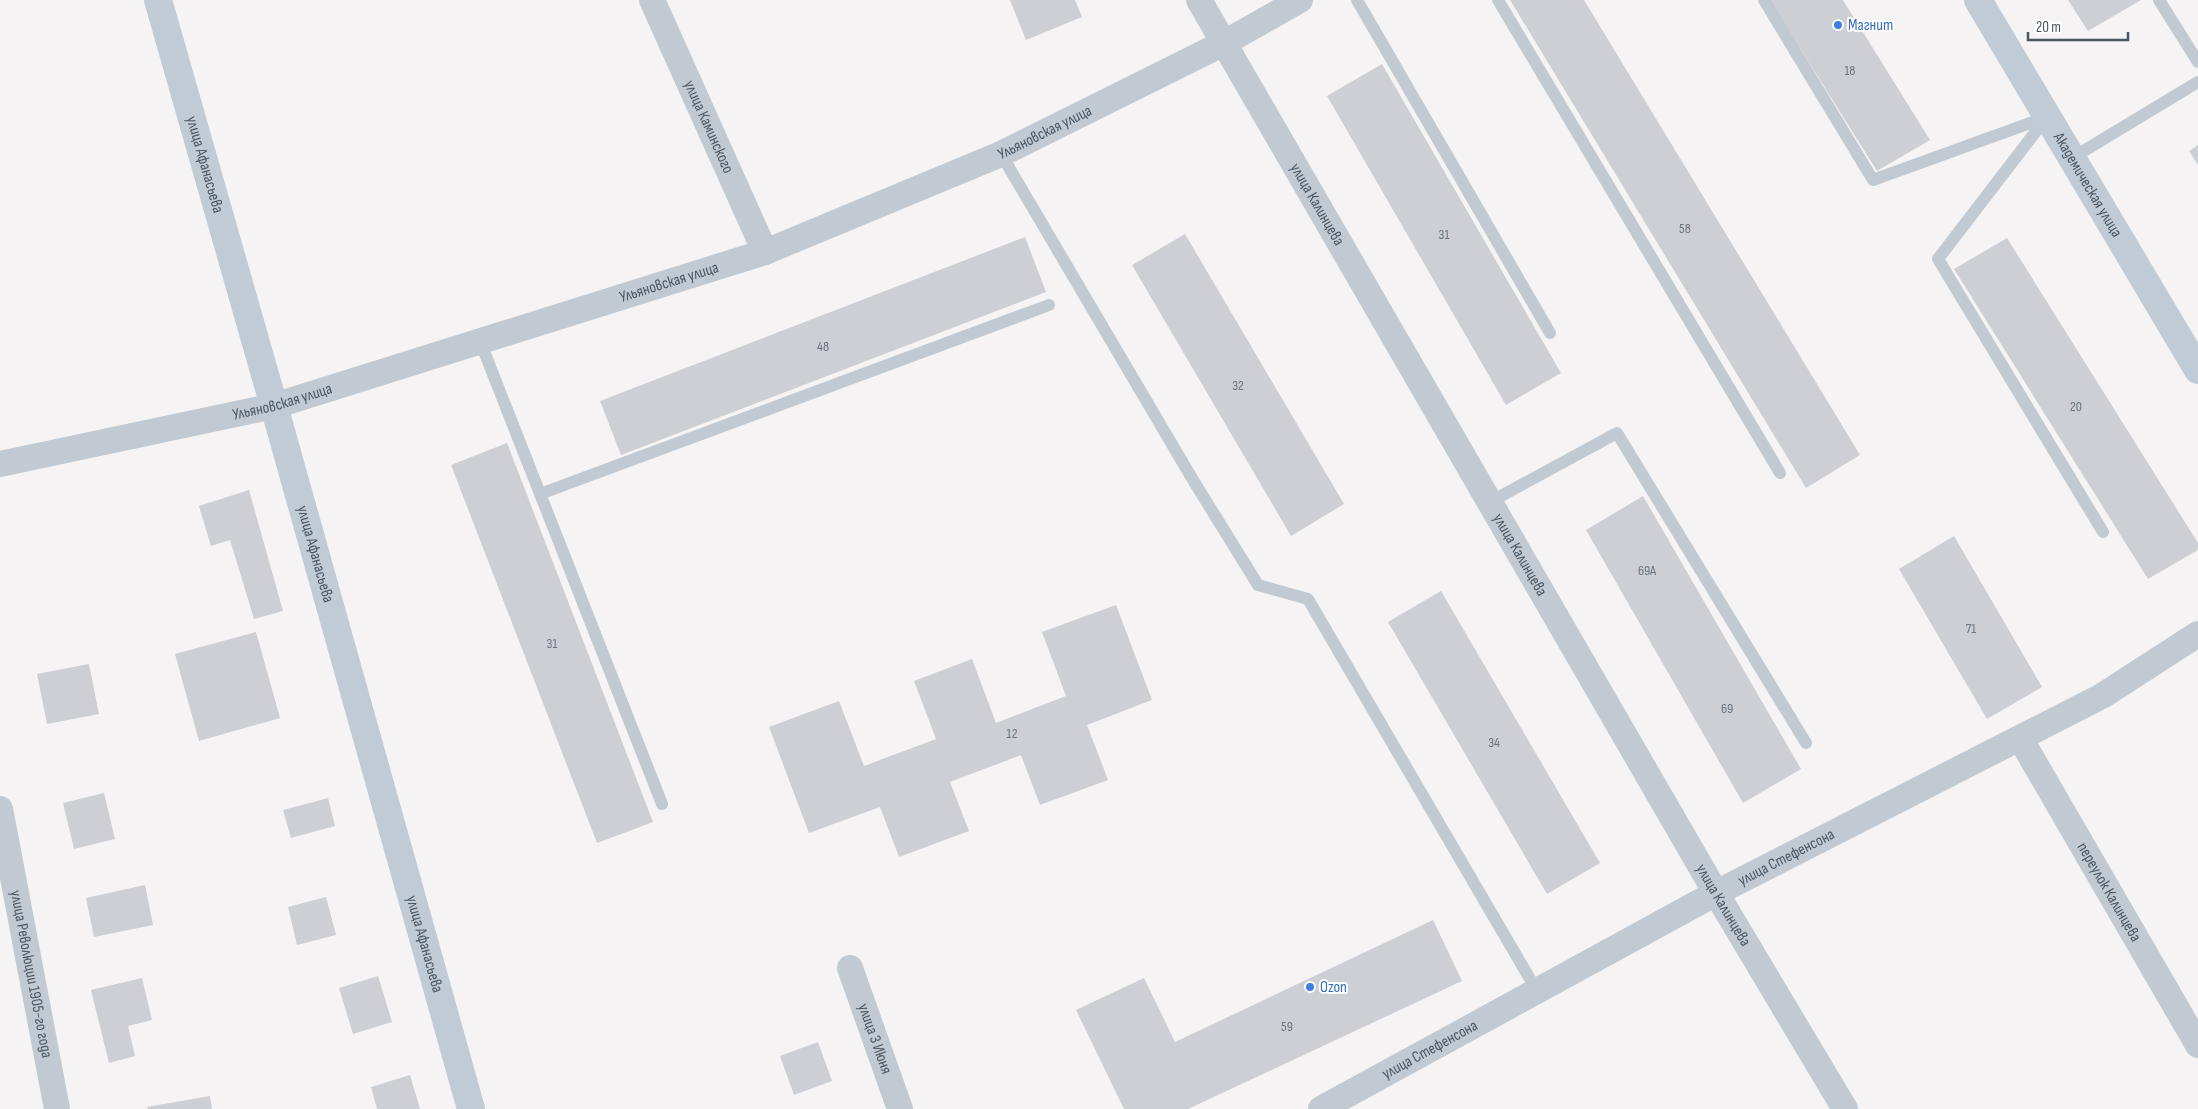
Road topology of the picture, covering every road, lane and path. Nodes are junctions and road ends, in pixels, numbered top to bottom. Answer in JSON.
{"nodes":[{"id":1,"x":158,"y":0,"type":"edge"},
{"id":2,"x":652,"y":0,"type":"edge"},
{"id":3,"x":1199,"y":0,"type":"edge"},
{"id":4,"x":1300,"y":0,"type":"edge"},
{"id":5,"x":1357,"y":0,"type":"edge"},
{"id":6,"x":1498,"y":0,"type":"edge"},
{"id":7,"x":1764,"y":0,"type":"edge"},
{"id":8,"x":1978,"y":0,"type":"edge"},
{"id":9,"x":2159,"y":0,"type":"edge"},
{"id":10,"x":1224,"y":43,"type":"junction"},
{"id":11,"x":2198,"y":62,"type":"edge"},
{"id":12,"x":2198,"y":82,"type":"edge"},
{"id":13,"x":2047,"y":117,"type":"junction"},
{"id":14,"x":1002,"y":154,"type":"junction"},
{"id":15,"x":2072,"y":158,"type":"junction"},
{"id":16,"x":765,"y":252,"type":"junction"},
{"id":17,"x":1049,"y":306,"type":"dead end"},
{"id":18,"x":1550,"y":333,"type":"dead end"},
{"id":19,"x":480,"y":341,"type":"junction"},
{"id":20,"x":2198,"y":370,"type":"edge"},
{"id":21,"x":274,"y":406,"type":"junction"},
{"id":22,"x":0,"y":464,"type":"edge"},
{"id":23,"x":1780,"y":473,"type":"dead end"},
{"id":24,"x":540,"y":494,"type":"junction"},
{"id":25,"x":1490,"y":502,"type":"junction"},
{"id":26,"x":2103,"y":532,"type":"dead end"},
{"id":27,"x":2198,"y":634,"type":"edge"},
{"id":28,"x":2020,"y":738,"type":"junction"},
{"id":29,"x":1806,"y":743,"type":"dead end"},
{"id":30,"x":662,"y":804,"type":"dead end"},
{"id":31,"x":0,"y":809,"type":"edge"},
{"id":32,"x":1716,"y":893,"type":"junction"},
{"id":33,"x":850,"y":968,"type":"dead end"},
{"id":34,"x":1537,"y":991,"type":"junction"},
{"id":35,"x":2198,"y":1046,"type":"edge"},
{"id":36,"x":1330,"y":1107,"type":"edge"},
{"id":37,"x":57,"y":1109,"type":"edge"},
{"id":38,"x":470,"y":1109,"type":"edge"},
{"id":39,"x":900,"y":1109,"type":"edge"},
{"id":40,"x":1845,"y":1109,"type":"edge"}],
"edges":[{"from":1,"to":21,"type":"street","name":"улица Афанасьева"},
{"from":2,"to":16,"type":"street","name":"улица Каминского"},
{"from":3,"to":10,"type":"street","name":"улица Калинцева"},
{"from":4,"to":10,"type":"street","name":"Ульяновская улица"},
{"from":5,"to":18,"type":"lane"},
{"from":6,"to":23,"type":"lane"},
{"from":7,"to":13,"type":"lane"},
{"from":8,"to":13,"type":"street","name":"Академическая улица"},
{"from":9,"to":11,"type":"lane"},
{"from":10,"to":14,"type":"street","name":"Ульяновская улица"},
{"from":10,"to":25,"type":"street","name":"улица Калинцева"},
{"from":12,"to":15,"type":"lane"},
{"from":13,"to":15,"type":"street","name":"Академическая улица"},
{"from":13,"to":26,"type":"lane"},
{"from":14,"to":16,"type":"street","name":"Ульяновская улица"},
{"from":14,"to":34,"type":"lane"},
{"from":15,"to":20,"type":"street","name":"Академическая улица"},
{"from":16,"to":19,"type":"street","name":"Ульяновская улица"},
{"from":17,"to":24,"type":"lane"},
{"from":19,"to":21,"type":"street","name":"Ульяновская улица"},
{"from":19,"to":24,"type":"lane"},
{"from":21,"to":22,"type":"street","name":"Ульяновская улица"},
{"from":21,"to":38,"type":"street","name":"улица Афанасьева"},
{"from":24,"to":30,"type":"lane"},
{"from":25,"to":29,"type":"lane"},
{"from":25,"to":32,"type":"street","name":"улица Калинцева"},
{"from":27,"to":28,"type":"street","name":"улица Стефенсона"},
{"from":28,"to":32,"type":"street","name":"улица Стефенсона"},
{"from":28,"to":35,"type":"street","name":"переулок Калинцева"},
{"from":31,"to":37,"type":"street","name":"улица Революции 1905-го года"},
{"from":32,"to":34,"type":"street","name":"улица Стефенсона"},
{"from":32,"to":40,"type":"street","name":"улица Калинцева"},
{"from":33,"to":39,"type":"street","name":"улица 3 Июня"},
{"from":34,"to":36,"type":"street","name":"улица Стефенсона"}]}
